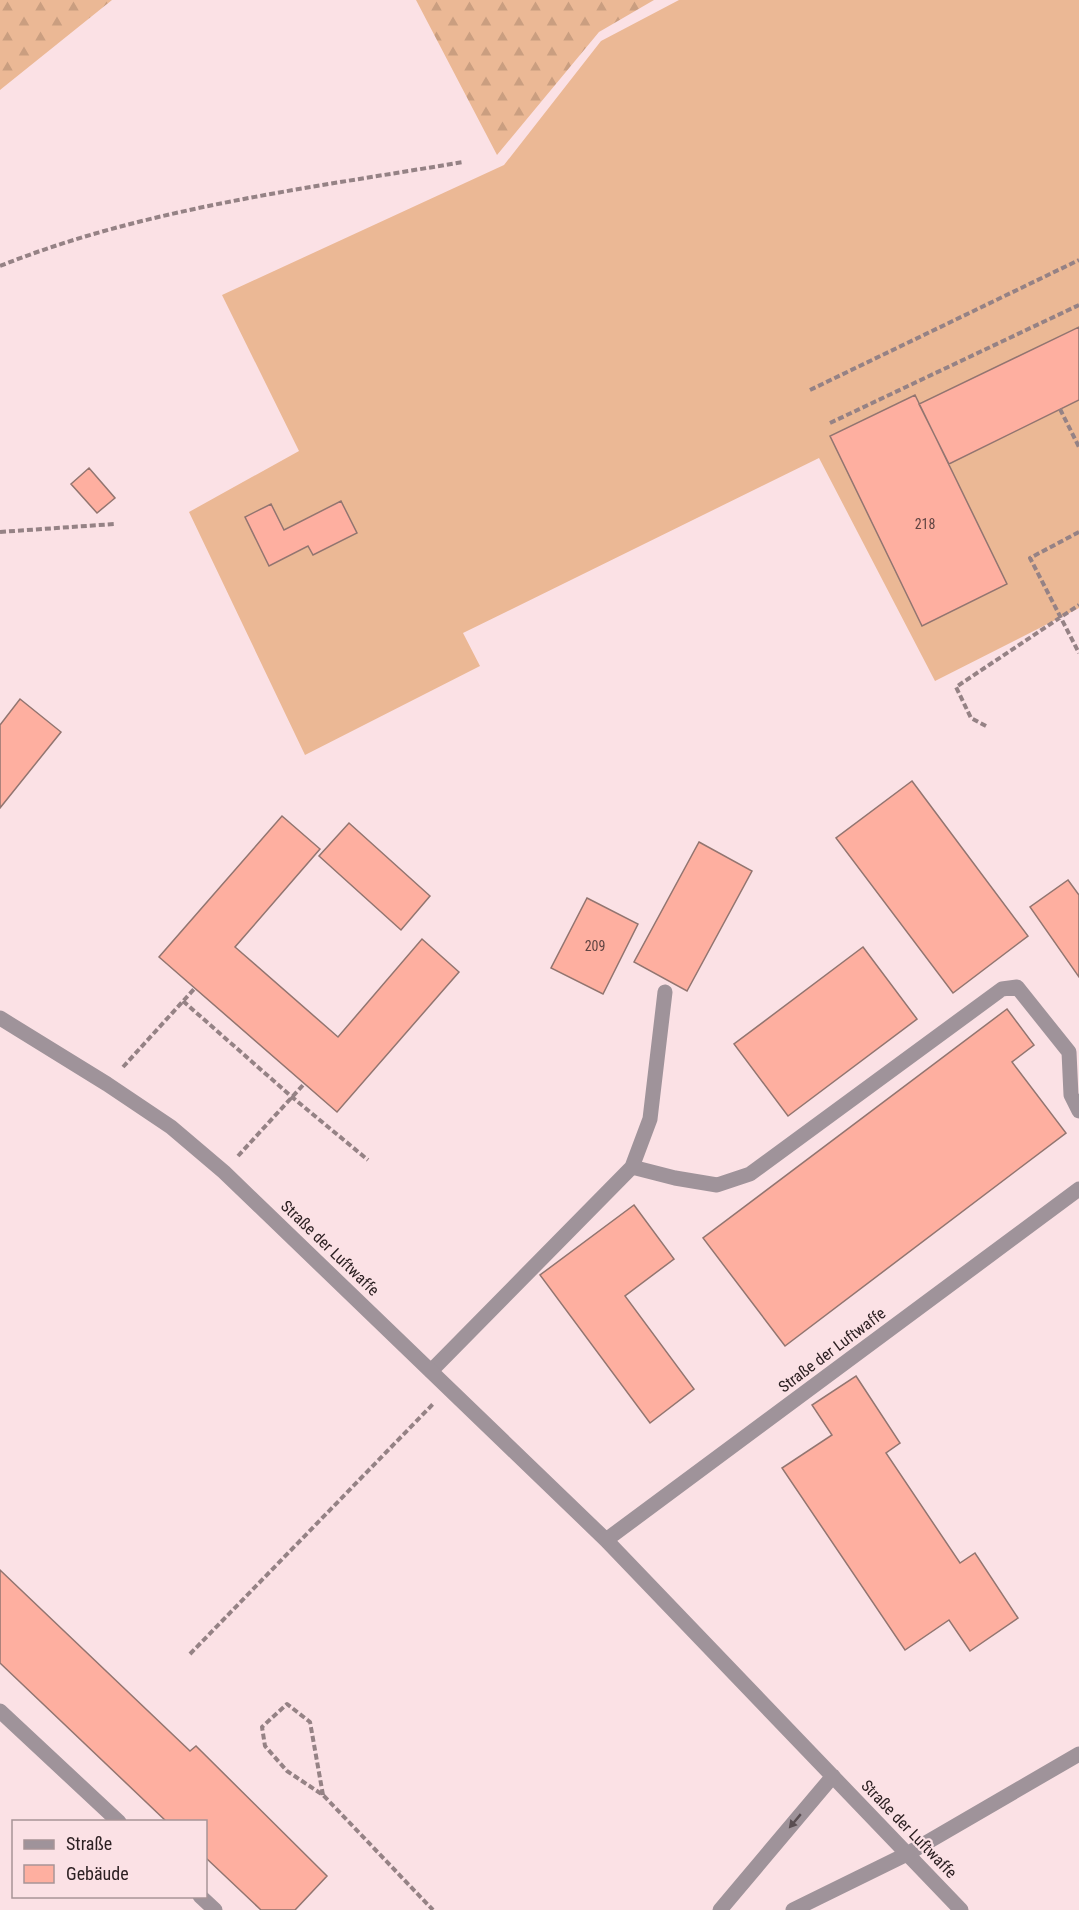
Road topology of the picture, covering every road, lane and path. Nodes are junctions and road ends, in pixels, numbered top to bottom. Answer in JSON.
{"nodes":[{"id":1,"x":463,"y":162,"type":"dead end"},
{"id":2,"x":1079,"y":260,"type":"edge"},
{"id":3,"x":0,"y":266,"type":"edge"},
{"id":4,"x":1079,"y":305,"type":"edge"},
{"id":5,"x":810,"y":390,"type":"dead end"},
{"id":6,"x":1060,"y":409,"type":"dead end"},
{"id":7,"x":830,"y":423,"type":"dead end"},
{"id":8,"x":1079,"y":447,"type":"edge"},
{"id":9,"x":114,"y":524,"type":"dead end"},
{"id":10,"x":0,"y":532,"type":"edge"},
{"id":11,"x":1079,"y":532,"type":"edge"},
{"id":12,"x":1079,"y":605,"type":"edge"},
{"id":13,"x":1060,"y":615,"type":"junction"},
{"id":14,"x":1079,"y":653,"type":"edge"},
{"id":15,"x":986,"y":726,"type":"dead end"},
{"id":16,"x":195,"y":988,"type":"dead end"},
{"id":17,"x":665,"y":992,"type":"dead end"},
{"id":18,"x":183,"y":1001,"type":"junction"},
{"id":19,"x":0,"y":1018,"type":"edge"},
{"id":20,"x":107,"y":1084,"type":"junction"},
{"id":21,"x":304,"y":1084,"type":"dead end"},
{"id":22,"x":292,"y":1097,"type":"junction"},
{"id":23,"x":1079,"y":1110,"type":"edge"},
{"id":24,"x":368,"y":1160,"type":"dead end"},
{"id":25,"x":632,"y":1167,"type":"junction"},
{"id":26,"x":224,"y":1172,"type":"junction"},
{"id":27,"x":1079,"y":1189,"type":"edge"},
{"id":28,"x":431,"y":1371,"type":"junction"},
{"id":29,"x":449,"y":1388,"type":"junction"},
{"id":30,"x":606,"y":1540,"type":"junction"},
{"id":31,"x":190,"y":1654,"type":"dead end"},
{"id":32,"x":0,"y":1711,"type":"edge"},
{"id":33,"x":1079,"y":1754,"type":"edge"},
{"id":34,"x":833,"y":1776,"type":"junction"},
{"id":35,"x":322,"y":1795,"type":"junction"},
{"id":36,"x":118,"y":1820,"type":"edge"},
{"id":37,"x":907,"y":1854,"type":"junction"},
{"id":38,"x":202,"y":1898,"type":"edge"},
{"id":39,"x":215,"y":1910,"type":"edge"},
{"id":40,"x":433,"y":1910,"type":"edge"},
{"id":41,"x":720,"y":1910,"type":"edge"},
{"id":42,"x":793,"y":1910,"type":"edge"},
{"id":43,"x":961,"y":1910,"type":"edge"}],
"edges":[{"from":1,"to":3,"type":"path"},
{"from":2,"to":5,"type":"path"},
{"from":4,"to":7,"type":"path"},
{"from":6,"to":8,"type":"path"},
{"from":9,"to":10,"type":"path"},
{"from":11,"to":13,"type":"path"},
{"from":12,"to":13,"type":"path"},
{"from":13,"to":14,"type":"path"},
{"from":13,"to":15,"type":"path"},
{"from":16,"to":18,"type":"path"},
{"from":17,"to":25,"type":"street"},
{"from":18,"to":20,"type":"path"},
{"from":18,"to":22,"type":"path"},
{"from":19,"to":20,"type":"street","name":"Straße der Luftwaffe"},
{"from":20,"to":26,"type":"street","name":"Straße der Luftwaffe"},
{"from":21,"to":22,"type":"path"},
{"from":22,"to":24,"type":"path"},
{"from":22,"to":26,"type":"path"},
{"from":23,"to":25,"type":"street"},
{"from":25,"to":28,"type":"street"},
{"from":26,"to":28,"type":"street","name":"Straße der Luftwaffe"},
{"from":27,"to":30,"type":"street","name":"Straße der Luftwaffe"},
{"from":28,"to":29,"type":"street","name":"Straße der Luftwaffe"},
{"from":29,"to":30,"type":"street","name":"Straße der Luftwaffe"},
{"from":29,"to":31,"type":"path"},
{"from":30,"to":34,"type":"street","name":"Straße der Luftwaffe"},
{"from":32,"to":36,"type":"street"},
{"from":33,"to":37,"type":"street"},
{"from":34,"to":37,"type":"street","name":"Straße der Luftwaffe"},
{"from":34,"to":41,"type":"street","one_way":true},
{"from":35,"to":35,"type":"path"},
{"from":35,"to":40,"type":"path"},
{"from":37,"to":42,"type":"street"},
{"from":37,"to":43,"type":"street","name":"Straße der Luftwaffe"},
{"from":38,"to":39,"type":"street"}]}
